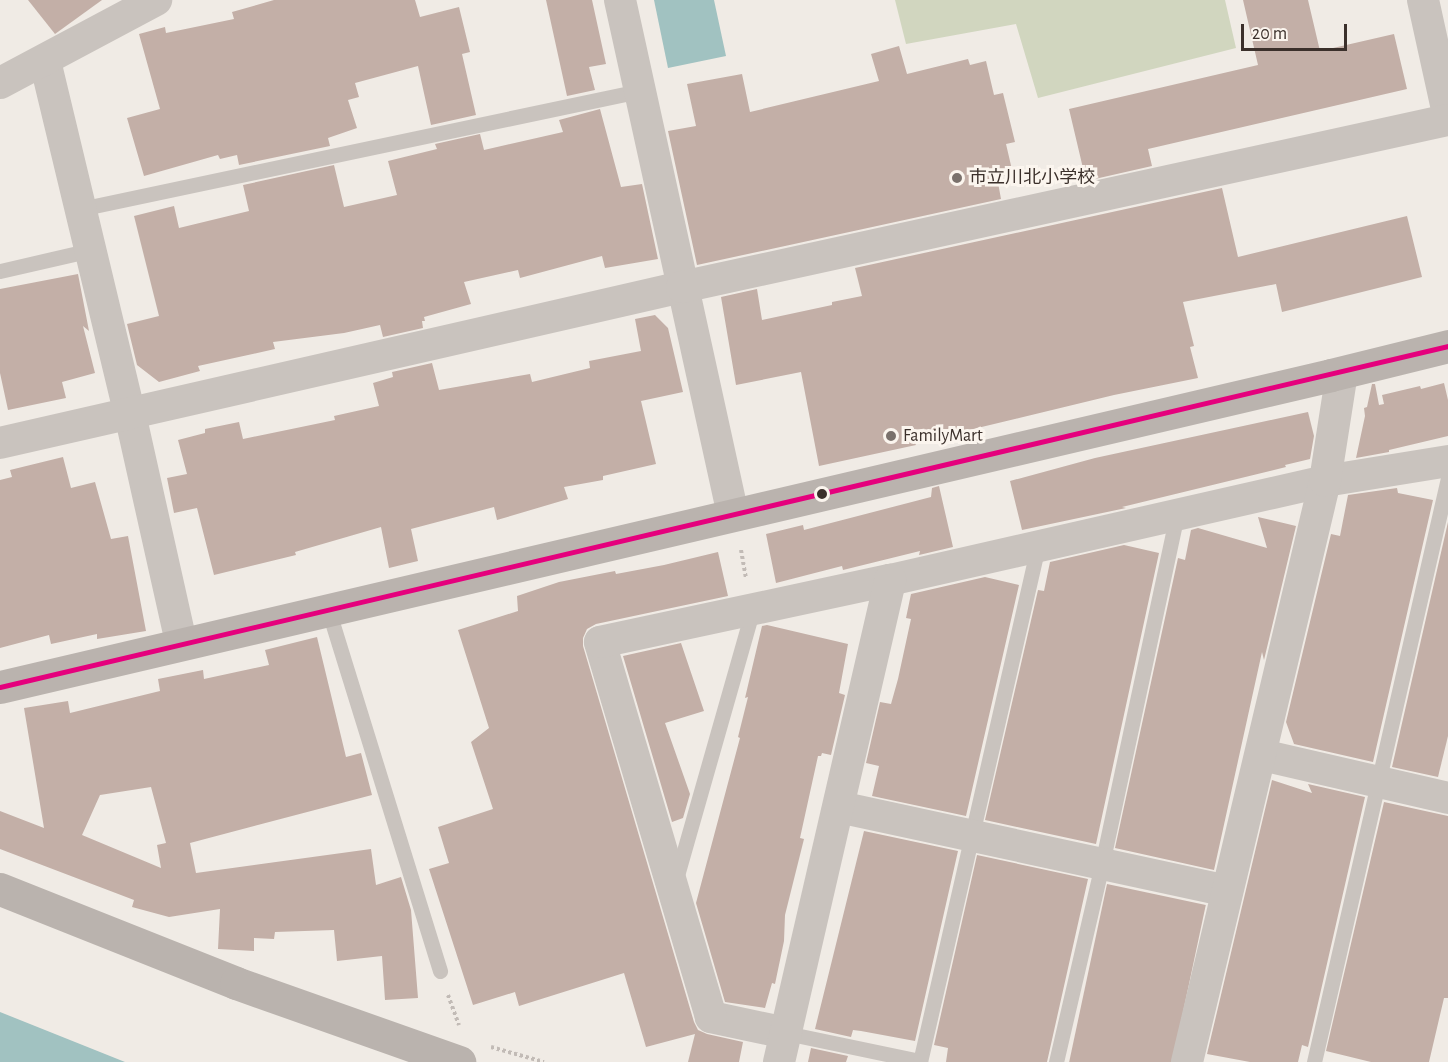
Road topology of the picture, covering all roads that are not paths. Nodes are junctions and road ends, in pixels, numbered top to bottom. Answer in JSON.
{"nodes":[{"id":1,"x":156,"y":0,"type":"edge"},
{"id":2,"x":620,"y":0,"type":"edge"},
{"id":3,"x":1423,"y":0,"type":"edge"},
{"id":4,"x":45,"y":61,"type":"junction"},
{"id":5,"x":0,"y":83,"type":"edge"},
{"id":6,"x":639,"y":91,"type":"junction"},
{"id":7,"x":1448,"y":114,"type":"edge"},
{"id":8,"x":1448,"y":120,"type":"edge"},
{"id":9,"x":80,"y":209,"type":"junction"},
{"id":10,"x":91,"y":250,"type":"junction"},
{"id":11,"x":0,"y":271,"type":"edge"},
{"id":12,"x":682,"y":287,"type":"junction"},
{"id":13,"x":1448,"y":346,"type":"edge"},
{"id":14,"x":1342,"y":373,"type":"junction"},
{"id":15,"x":130,"y":414,"type":"junction"},
{"id":16,"x":0,"y":443,"type":"edge"},
{"id":17,"x":1448,"y":461,"type":"edge"},
{"id":18,"x":1448,"y":478,"type":"edge"},
{"id":19,"x":1324,"y":482,"type":"junction"},
{"id":20,"x":733,"y":515,"type":"junction"},
{"id":21,"x":1177,"y":515,"type":"junction"},
{"id":22,"x":1038,"y":546,"type":"junction"},
{"id":23,"x":890,"y":580,"type":"junction"},
{"id":24,"x":753,"y":608,"type":"junction"},
{"id":25,"x":328,"y":609,"type":"junction"},
{"id":26,"x":181,"y":643,"type":"junction"},
{"id":27,"x":0,"y":687,"type":"edge"},
{"id":28,"x":1262,"y":755,"type":"junction"},
{"id":29,"x":1379,"y":782,"type":"junction"},
{"id":30,"x":1448,"y":798,"type":"edge"},
{"id":31,"x":839,"y":807,"type":"junction"},
{"id":32,"x":973,"y":836,"type":"junction"},
{"id":33,"x":1102,"y":864,"type":"junction"},
{"id":34,"x":673,"y":888,"type":"junction"},
{"id":35,"x":0,"y":889,"type":"edge"},
{"id":36,"x":1227,"y":891,"type":"junction"},
{"id":37,"x":440,"y":971,"type":"road end"},
{"id":38,"x":782,"y":1047,"type":"edge"},
{"id":39,"x":459,"y":1062,"type":"edge"},
{"id":40,"x":920,"y":1062,"type":"edge"},
{"id":41,"x":1056,"y":1062,"type":"edge"},
{"id":42,"x":1187,"y":1062,"type":"edge"},
{"id":43,"x":1314,"y":1062,"type":"edge"}],
"edges":[{"from":1,"to":4,"type":"street"},
{"from":2,"to":6,"type":"street"},
{"from":3,"to":7,"type":"street"},
{"from":4,"to":5,"type":"street"},
{"from":4,"to":9,"type":"street"},
{"from":6,"to":9,"type":"lane"},
{"from":6,"to":12,"type":"street"},
{"from":8,"to":12,"type":"street"},
{"from":9,"to":10,"type":"street"},
{"from":10,"to":11,"type":"lane"},
{"from":10,"to":15,"type":"street"},
{"from":12,"to":15,"type":"street"},
{"from":12,"to":20,"type":"street"},
{"from":13,"to":14,"type":"street"},
{"from":14,"to":19,"type":"street"},
{"from":14,"to":20,"type":"street"},
{"from":15,"to":16,"type":"street"},
{"from":15,"to":26,"type":"street"},
{"from":17,"to":19,"type":"street"},
{"from":18,"to":29,"type":"lane"},
{"from":19,"to":21,"type":"street"},
{"from":19,"to":28,"type":"street"},
{"from":20,"to":25,"type":"street"},
{"from":21,"to":22,"type":"street"},
{"from":21,"to":33,"type":"lane"},
{"from":22,"to":23,"type":"street"},
{"from":22,"to":32,"type":"lane"},
{"from":23,"to":24,"type":"street"},
{"from":23,"to":31,"type":"street"},
{"from":24,"to":34,"type":"lane"},
{"from":24,"to":34,"type":"street"},
{"from":25,"to":26,"type":"street"},
{"from":25,"to":37,"type":"lane"},
{"from":26,"to":27,"type":"street"},
{"from":28,"to":29,"type":"street"},
{"from":28,"to":36,"type":"street"},
{"from":29,"to":30,"type":"street"},
{"from":29,"to":43,"type":"lane"},
{"from":31,"to":32,"type":"street"},
{"from":31,"to":38,"type":"street"},
{"from":32,"to":33,"type":"street"},
{"from":32,"to":40,"type":"lane"},
{"from":33,"to":36,"type":"street"},
{"from":33,"to":41,"type":"lane"},
{"from":34,"to":38,"type":"street"},
{"from":35,"to":39,"type":"street"},
{"from":36,"to":42,"type":"street"},
{"from":38,"to":40,"type":"lane"}]}
